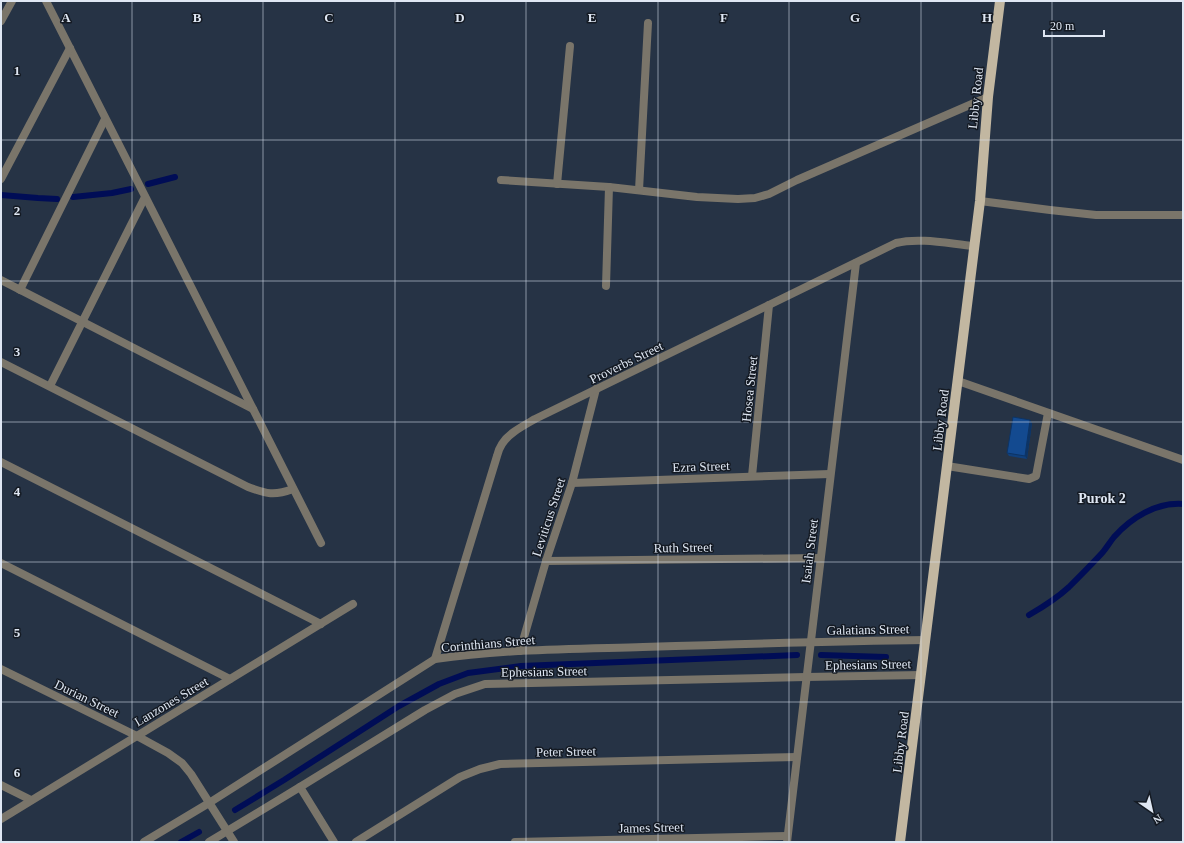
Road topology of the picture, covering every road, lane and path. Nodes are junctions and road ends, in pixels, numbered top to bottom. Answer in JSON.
{"nodes":[{"id":1,"x":12,"y":1,"type":"edge"},
{"id":2,"x":46,"y":1,"type":"edge"},
{"id":3,"x":1000,"y":1,"type":"edge"},
{"id":4,"x":1,"y":21,"type":"edge"},
{"id":5,"x":648,"y":23,"type":"dead end"},
{"id":6,"x":570,"y":46,"type":"dead end"},
{"id":7,"x":70,"y":48,"type":"junction"},
{"id":8,"x":988,"y":97,"type":"junction"},
{"id":9,"x":105,"y":119,"type":"junction"},
{"id":10,"x":1,"y":180,"type":"edge"},
{"id":11,"x":501,"y":180,"type":"dead end"},
{"id":12,"x":557,"y":184,"type":"junction"},
{"id":13,"x":609,"y":187,"type":"junction"},
{"id":14,"x":639,"y":190,"type":"junction"},
{"id":15,"x":145,"y":197,"type":"junction"},
{"id":16,"x":980,"y":201,"type":"junction"},
{"id":17,"x":1183,"y":215,"type":"edge"},
{"id":18,"x":974,"y":246,"type":"junction"},
{"id":19,"x":856,"y":263,"type":"junction"},
{"id":20,"x":1,"y":280,"type":"edge"},
{"id":21,"x":606,"y":286,"type":"dead end"},
{"id":22,"x":20,"y":290,"type":"junction"},
{"id":23,"x":769,"y":304,"type":"junction"},
{"id":24,"x":82,"y":322,"type":"junction"},
{"id":25,"x":1,"y":362,"type":"edge"},
{"id":26,"x":958,"y":381,"type":"junction"},
{"id":27,"x":50,"y":386,"type":"junction"},
{"id":28,"x":596,"y":389,"type":"junction"},
{"id":29,"x":253,"y":409,"type":"junction"},
{"id":30,"x":1048,"y":413,"type":"junction"},
{"id":31,"x":1183,"y":460,"type":"edge"},
{"id":32,"x":1,"y":462,"type":"edge"},
{"id":33,"x":947,"y":466,"type":"junction"},
{"id":34,"x":830,"y":474,"type":"junction"},
{"id":35,"x":752,"y":476,"type":"junction"},
{"id":36,"x":572,"y":484,"type":"junction"},
{"id":37,"x":293,"y":489,"type":"junction"},
{"id":38,"x":321,"y":543,"type":"dead end"},
{"id":39,"x":820,"y":558,"type":"junction"},
{"id":40,"x":546,"y":561,"type":"junction"},
{"id":41,"x":1,"y":564,"type":"edge"},
{"id":42,"x":353,"y":604,"type":"dead end"},
{"id":43,"x":321,"y":624,"type":"junction"},
{"id":44,"x":926,"y":640,"type":"junction"},
{"id":45,"x":810,"y":642,"type":"junction"},
{"id":46,"x":520,"y":651,"type":"junction"},
{"id":47,"x":435,"y":659,"type":"junction"},
{"id":48,"x":1,"y":669,"type":"edge"},
{"id":49,"x":921,"y":675,"type":"junction"},
{"id":50,"x":806,"y":677,"type":"junction"},
{"id":51,"x":230,"y":680,"type":"junction"},
{"id":52,"x":137,"y":736,"type":"junction"},
{"id":53,"x":797,"y":757,"type":"junction"},
{"id":54,"x":1,"y":785,"type":"edge"},
{"id":55,"x":300,"y":788,"type":"junction"},
{"id":56,"x":31,"y":800,"type":"junction"},
{"id":57,"x":209,"y":803,"type":"junction"},
{"id":58,"x":1,"y":819,"type":"edge"},
{"id":59,"x":227,"y":832,"type":"junction"},
{"id":60,"x":787,"y":839,"type":"edge"},
{"id":61,"x":144,"y":842,"type":"edge"},
{"id":62,"x":209,"y":842,"type":"edge"},
{"id":63,"x":234,"y":842,"type":"edge"},
{"id":64,"x":334,"y":842,"type":"edge"},
{"id":65,"x":356,"y":842,"type":"edge"},
{"id":66,"x":515,"y":842,"type":"edge"},
{"id":67,"x":900,"y":842,"type":"edge"}],
"edges":[{"from":1,"to":4,"type":"street"},
{"from":2,"to":7,"type":"street"},
{"from":3,"to":8,"type":"main road","name":"Libby Road"},
{"from":5,"to":14,"type":"street"},
{"from":6,"to":12,"type":"street"},
{"from":7,"to":9,"type":"street"},
{"from":7,"to":10,"type":"street"},
{"from":8,"to":14,"type":"street"},
{"from":8,"to":16,"type":"main road","name":"Libby Road"},
{"from":9,"to":15,"type":"street"},
{"from":9,"to":22,"type":"street"},
{"from":11,"to":12,"type":"street"},
{"from":12,"to":13,"type":"street"},
{"from":13,"to":14,"type":"street"},
{"from":13,"to":21,"type":"street"},
{"from":15,"to":24,"type":"street"},
{"from":15,"to":29,"type":"street"},
{"from":16,"to":17,"type":"street"},
{"from":16,"to":18,"type":"main road","name":"Libby Road"},
{"from":18,"to":19,"type":"street","name":"Proverbs Street"},
{"from":18,"to":26,"type":"main road","name":"Libby Road"},
{"from":19,"to":23,"type":"street","name":"Proverbs Street"},
{"from":19,"to":34,"type":"street","name":"Isaiah Street"},
{"from":20,"to":22,"type":"street"},
{"from":22,"to":24,"type":"street"},
{"from":23,"to":28,"type":"street","name":"Proverbs Street"},
{"from":23,"to":35,"type":"street","name":"Hosea Street"},
{"from":24,"to":27,"type":"street"},
{"from":24,"to":29,"type":"street"},
{"from":25,"to":27,"type":"street"},
{"from":26,"to":30,"type":"street"},
{"from":26,"to":33,"type":"main road","name":"Libby Road"},
{"from":27,"to":37,"type":"street"},
{"from":28,"to":36,"type":"street","name":"Leviticus Street"},
{"from":28,"to":47,"type":"street","name":"Proverbs Street"},
{"from":29,"to":37,"type":"street"},
{"from":30,"to":31,"type":"street"},
{"from":30,"to":33,"type":"street"},
{"from":32,"to":43,"type":"street"},
{"from":33,"to":44,"type":"main road","name":"Libby Road"},
{"from":34,"to":35,"type":"street","name":"Ezra Street"},
{"from":34,"to":39,"type":"street","name":"Isaiah Street"},
{"from":35,"to":36,"type":"street","name":"Ezra Street"},
{"from":36,"to":40,"type":"street","name":"Leviticus Street"},
{"from":37,"to":38,"type":"street"},
{"from":39,"to":40,"type":"street","name":"Ruth Street"},
{"from":39,"to":45,"type":"street","name":"Isaiah Street"},
{"from":40,"to":46,"type":"street","name":"Leviticus Street"},
{"from":41,"to":51,"type":"street"},
{"from":42,"to":43,"type":"street","name":"Lanzones Street"},
{"from":43,"to":51,"type":"street","name":"Lanzones Street"},
{"from":44,"to":45,"type":"street","name":"Galatians Street"},
{"from":44,"to":49,"type":"main road","name":"Libby Road"},
{"from":45,"to":46,"type":"street","name":"Corinthians Street"},
{"from":45,"to":50,"type":"street","name":"Isaiah Street"},
{"from":46,"to":47,"type":"street","name":"Corinthians Street"},
{"from":47,"to":57,"type":"street","name":"Corinthians Street"},
{"from":48,"to":52,"type":"street","name":"Durian Street"},
{"from":49,"to":50,"type":"street","name":"Ephesians Street"},
{"from":49,"to":67,"type":"main road","name":"Libby Road"},
{"from":50,"to":53,"type":"street","name":"Isaiah Street"},
{"from":50,"to":55,"type":"street","name":"Ephesians Street"},
{"from":51,"to":52,"type":"street","name":"Lanzones Street"},
{"from":52,"to":56,"type":"street","name":"Lanzones Street"},
{"from":52,"to":57,"type":"street","name":"Durian Street"},
{"from":53,"to":60,"type":"street","name":"Isaiah Street"},
{"from":53,"to":65,"type":"street","name":"Peter Street"},
{"from":54,"to":56,"type":"street"},
{"from":55,"to":59,"type":"street","name":"Ephesians Street"},
{"from":55,"to":64,"type":"street"},
{"from":56,"to":58,"type":"street","name":"Lanzones Street"},
{"from":57,"to":59,"type":"street","name":"Durian Street"},
{"from":57,"to":61,"type":"street"},
{"from":59,"to":62,"type":"street","name":"Ephesians Street"},
{"from":59,"to":63,"type":"street","name":"Durian Street"},
{"from":60,"to":66,"type":"street","name":"James Street"}]}
